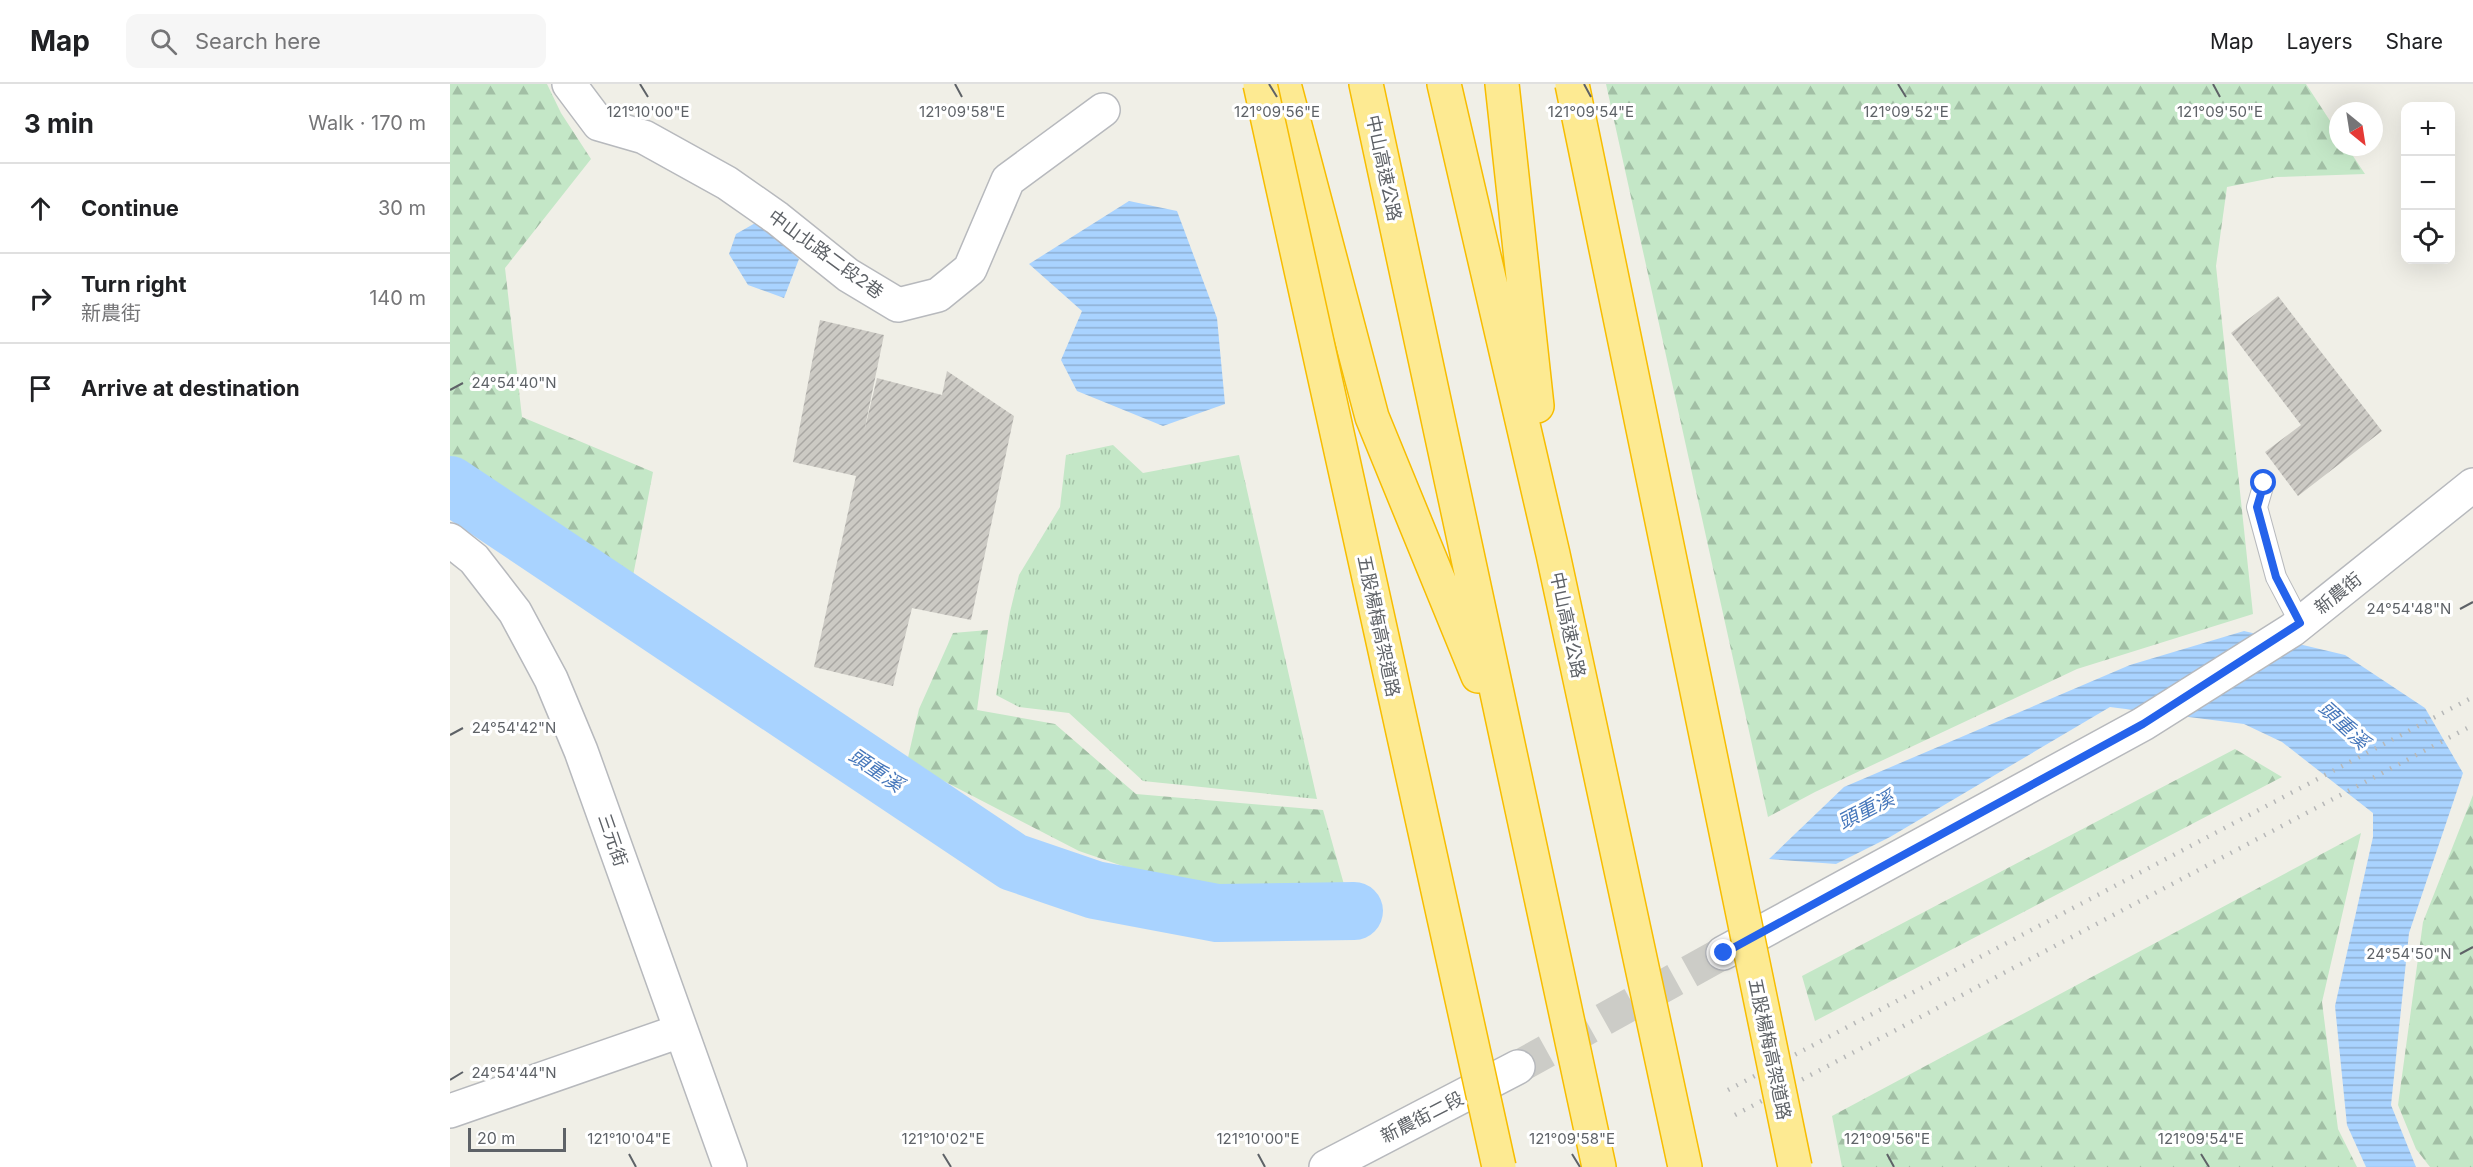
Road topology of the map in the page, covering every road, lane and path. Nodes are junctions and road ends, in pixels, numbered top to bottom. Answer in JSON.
{"nodes":[{"id":1,"x":569,"y":84,"type":"edge"},
{"id":2,"x":1260,"y":84,"type":"edge"},
{"id":3,"x":1284,"y":84,"type":"edge"},
{"id":4,"x":1366,"y":84,"type":"edge"},
{"id":5,"x":1444,"y":84,"type":"edge"},
{"id":6,"x":1503,"y":84,"type":"edge"},
{"id":7,"x":1572,"y":84,"type":"edge"},
{"id":8,"x":1103,"y":110,"type":"dead end"},
{"id":9,"x":2264,"y":483,"type":"dead end"},
{"id":10,"x":2473,"y":485,"type":"edge"},
{"id":11,"x":450,"y":540,"type":"edge"},
{"id":12,"x":1552,"y":554,"type":"junction"},
{"id":13,"x":2296,"y":626,"type":"junction"},
{"id":14,"x":1510,"y":756,"type":"junction"},
{"id":15,"x":1724,"y":953,"type":"tunnel mouth"},
{"id":16,"x":680,"y":1031,"type":"junction"},
{"id":17,"x":1518,"y":1067,"type":"tunnel mouth"},
{"id":18,"x":450,"y":1111,"type":"edge"},
{"id":19,"x":730,"y":1167,"type":"edge"},
{"id":20,"x":1326,"y":1167,"type":"edge"},
{"id":21,"x":1499,"y":1167,"type":"edge"},
{"id":22,"x":1599,"y":1167,"type":"edge"},
{"id":23,"x":1685,"y":1167,"type":"edge"},
{"id":24,"x":1795,"y":1167,"type":"edge"}],
"edges":[{"from":1,"to":8,"type":"street","name":"中山北路二段2巷"},
{"from":2,"to":21,"type":"highway","name":"五股楊梅高架道路","bridge":true},
{"from":3,"to":14,"type":"highway"},
{"from":4,"to":14,"type":"highway","name":"中山高速公路"},
{"from":5,"to":12,"type":"highway","name":"中山高速公路"},
{"from":6,"to":12,"type":"highway"},
{"from":7,"to":24,"type":"highway","name":"五股楊梅高架道路","bridge":true},
{"from":9,"to":13,"type":"lane"},
{"from":10,"to":13,"type":"street","name":"新農街"},
{"from":11,"to":16,"type":"street","name":"三元街"},
{"from":12,"to":23,"type":"highway","name":"中山高速公路"},
{"from":13,"to":15,"type":"street","name":"新農街"},
{"from":14,"to":22,"type":"highway","name":"中山高速公路"},
{"from":16,"to":18,"type":"street"},
{"from":16,"to":19,"type":"street","name":"三元街"},
{"from":17,"to":20,"type":"street","name":"新農街二段"}]}
